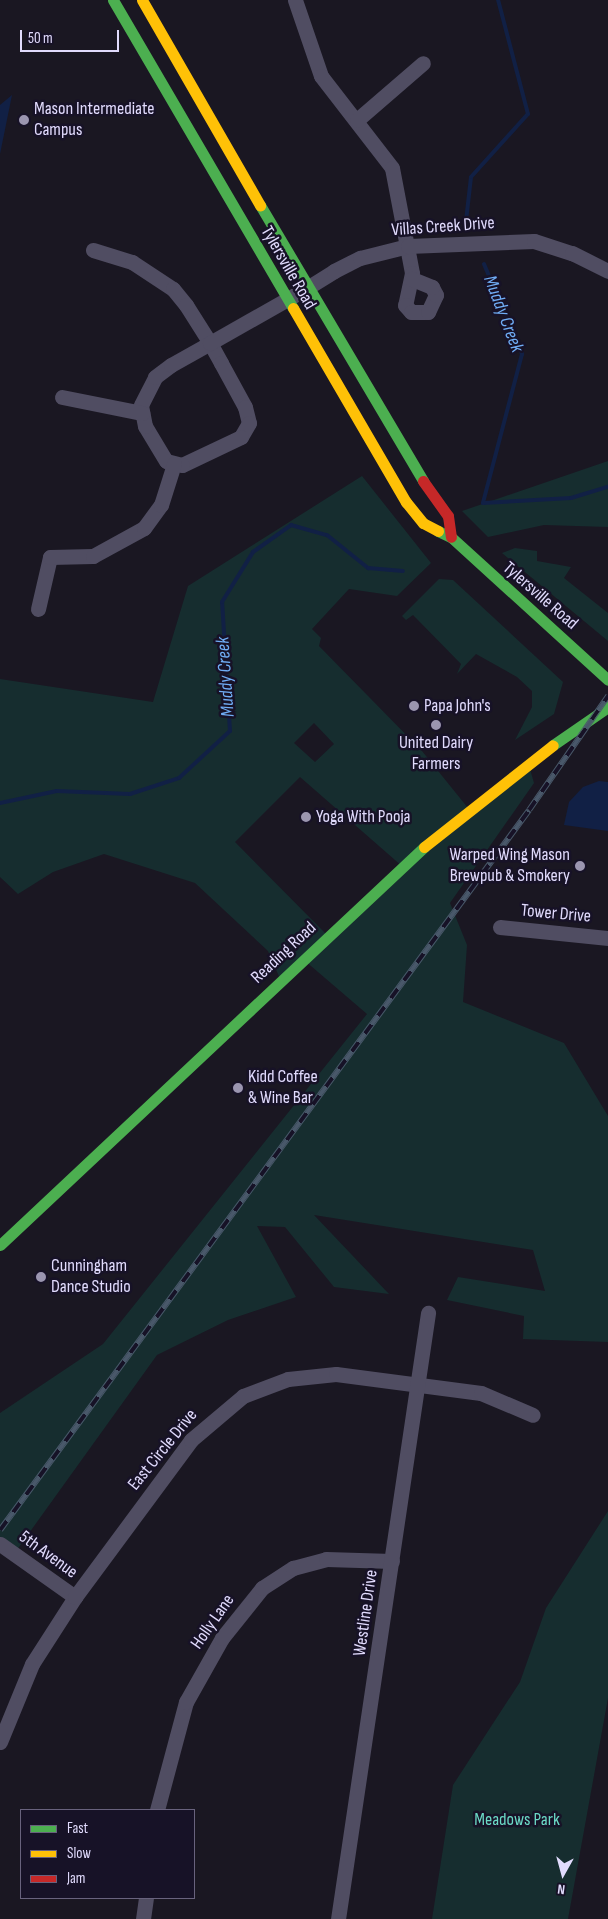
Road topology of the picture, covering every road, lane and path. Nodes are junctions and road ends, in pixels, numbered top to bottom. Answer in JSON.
{"nodes":[{"id":1,"x":113,"y":0,"type":"edge"},
{"id":2,"x":142,"y":0,"type":"edge"},
{"id":3,"x":295,"y":0,"type":"edge"},
{"id":4,"x":423,"y":63,"type":"dead end"},
{"id":5,"x":357,"y":120,"type":"junction"},
{"id":6,"x":408,"y":246,"type":"junction"},
{"id":7,"x":93,"y":250,"type":"dead end"},
{"id":8,"x":608,"y":271,"type":"edge"},
{"id":9,"x":412,"y":279,"type":"dead end"},
{"id":10,"x":307,"y":288,"type":"junction"},
{"id":11,"x":286,"y":300,"type":"junction"},
{"id":12,"x":210,"y":343,"type":"junction"},
{"id":13,"x":62,"y":397,"type":"dead end"},
{"id":14,"x":142,"y":413,"type":"junction"},
{"id":15,"x":174,"y":464,"type":"junction"},
{"id":16,"x":451,"y":537,"type":"junction"},
{"id":17,"x":38,"y":608,"type":"dead end"},
{"id":18,"x":608,"y":680,"type":"edge"},
{"id":19,"x":608,"y":707,"type":"edge"},
{"id":20,"x":500,"y":928,"type":"dead end"},
{"id":21,"x":608,"y":938,"type":"edge"},
{"id":22,"x":0,"y":1244,"type":"edge"},
{"id":23,"x":428,"y":1313,"type":"dead end"},
{"id":24,"x":419,"y":1383,"type":"junction"},
{"id":25,"x":533,"y":1415,"type":"dead end"},
{"id":26,"x":0,"y":1544,"type":"edge"},
{"id":27,"x":392,"y":1561,"type":"junction"},
{"id":28,"x":75,"y":1597,"type":"junction"},
{"id":29,"x":0,"y":1742,"type":"edge"},
{"id":30,"x":157,"y":1809,"type":"edge"},
{"id":31,"x":146,"y":1899,"type":"edge"},
{"id":32,"x":143,"y":1919,"type":"edge"},
{"id":33,"x":338,"y":1919,"type":"edge"}],
"edges":[{"from":1,"to":11,"type":"main road","name":"Tylersville Road"},
{"from":2,"to":10,"type":"main road","name":"Tylersville Road"},
{"from":3,"to":5,"type":"street"},
{"from":4,"to":5,"type":"street"},
{"from":5,"to":6,"type":"street"},
{"from":6,"to":8,"type":"street","name":"Villas Creek Drive"},
{"from":6,"to":9,"type":"street"},
{"from":6,"to":10,"type":"street","name":"Villas Creek Drive"},
{"from":7,"to":12,"type":"street"},
{"from":10,"to":11,"type":"street","name":"Villas Creek Drive"},
{"from":10,"to":16,"type":"main road","name":"Tylersville Road"},
{"from":11,"to":12,"type":"street","name":"Villas Creek Drive"},
{"from":11,"to":16,"type":"main road","name":"Tylersville Road"},
{"from":12,"to":14,"type":"street"},
{"from":12,"to":15,"type":"street"},
{"from":13,"to":14,"type":"street"},
{"from":14,"to":15,"type":"street"},
{"from":15,"to":17,"type":"street"},
{"from":16,"to":18,"type":"main road","name":"Tylersville Road"},
{"from":19,"to":22,"type":"main road","name":"Reading Road"},
{"from":20,"to":21,"type":"street","name":"Tower Drive"},
{"from":23,"to":24,"type":"street","name":"Westline Drive"},
{"from":24,"to":25,"type":"street","name":"East Circle Drive"},
{"from":24,"to":27,"type":"street","name":"Westline Drive"},
{"from":24,"to":28,"type":"street","name":"East Circle Drive"},
{"from":26,"to":28,"type":"street","name":"5th Avenue"},
{"from":27,"to":30,"type":"street","name":"Holly Lane"},
{"from":27,"to":33,"type":"street","name":"Westline Drive"},
{"from":28,"to":29,"type":"street","name":"East Circle Drive"},
{"from":31,"to":32,"type":"street"}]}
